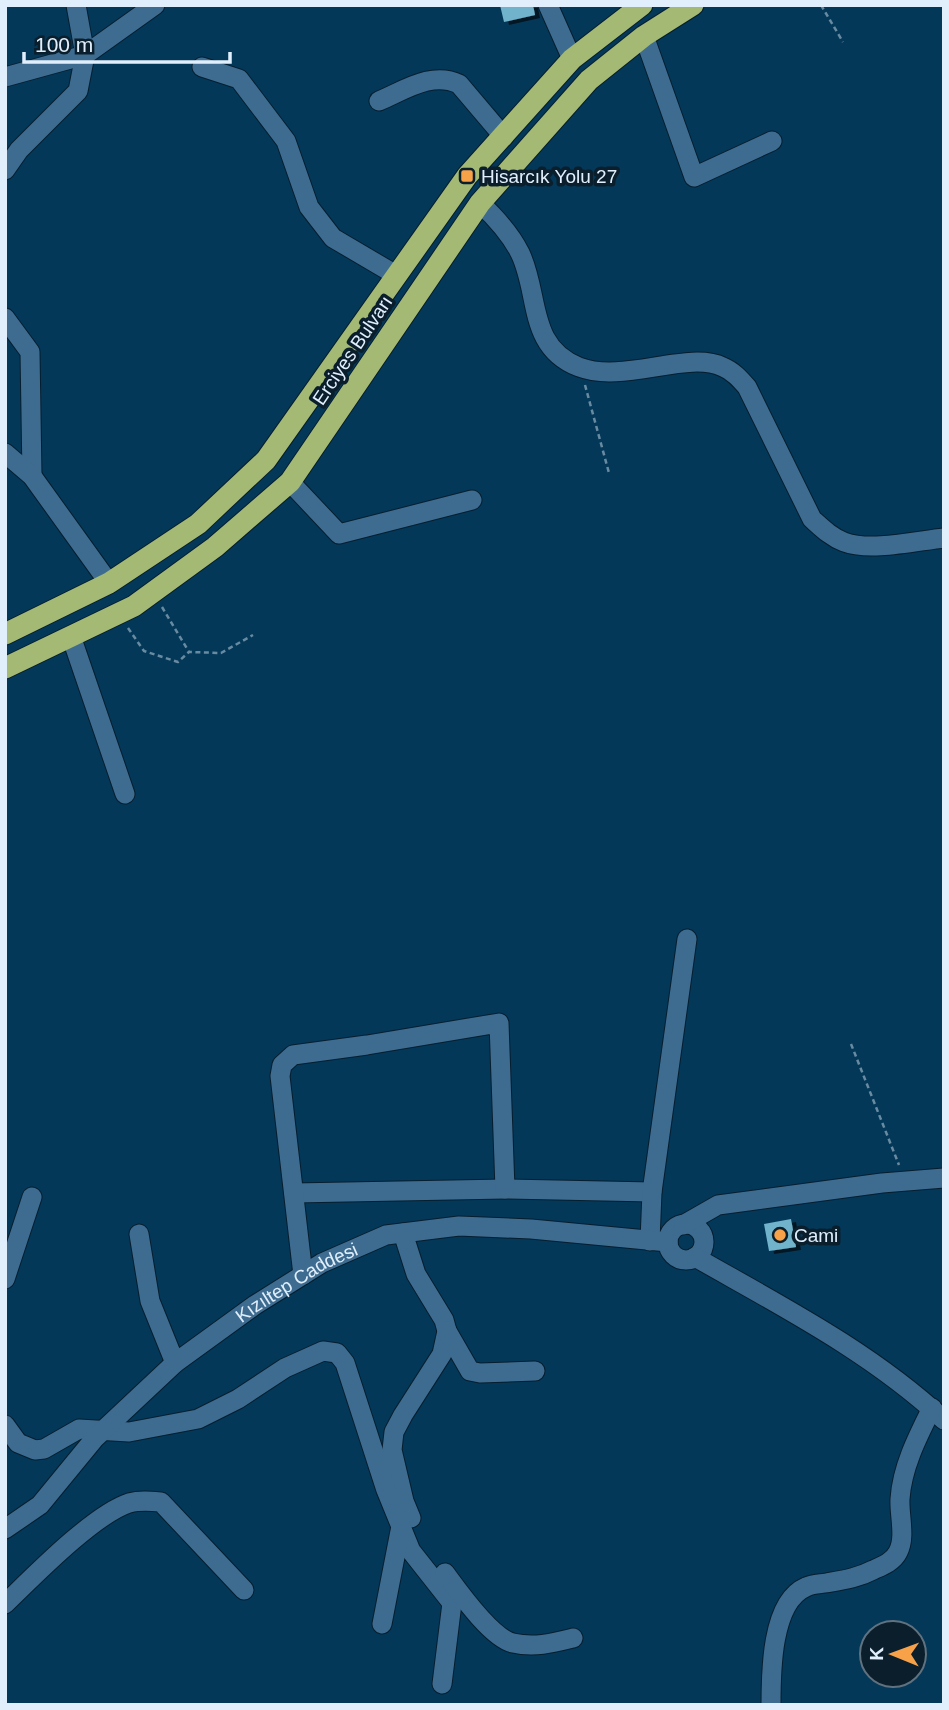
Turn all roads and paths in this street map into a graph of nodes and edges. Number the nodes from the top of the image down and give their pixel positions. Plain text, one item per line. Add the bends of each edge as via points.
1 (76, 5) edge
2 (155, 5) edge
3 (548, 5) edge
4 (642, 5) edge
5 (693, 5) edge
6 (821, 5) edge
7 (643, 36) junction
8 (843, 42) dead end
9 (85, 55) junction
10 (572, 59) junction
11 (202, 67) dead end
12 (5, 77) edge
13 (379, 101) dead end
14 (504, 137) junction
15 (772, 141) dead end
16 (5, 170) edge
17 (480, 203) junction
18 (396, 275) junction
19 (5, 318) edge
20 (580, 368) junction
21 (5, 453) edge
22 (609, 473) dead end
23 (32, 476) junction
24 (290, 482) junction
25 (472, 500) dead end
26 (944, 538) edge
27 (109, 583) junction
28 (153, 592) junction
29 (119, 614) junction
30 (5, 634) edge
31 (253, 635) dead end
32 (71, 636) junction
33 (190, 653) junction
34 (5, 668) edge
35 (125, 794) dead end
36 (687, 939) dead end
37 (851, 1044) dead end
38 (944, 1178) edge
39 (905, 1181) junction
40 (505, 1189) junction
41 (652, 1192) junction
42 (294, 1193) junction
43 (32, 1197) dead end
44 (683, 1224) junction
45 (403, 1233) junction
46 (139, 1234) dead end
47 (659, 1242) junction
48 (695, 1257) junction
49 (303, 1275) junction
50 (5, 1279) edge
51 (447, 1331) junction
52 (174, 1363) junction
53 (535, 1371) dead end
54 (938, 1414) edge
55 (5, 1425) edge
56 (104, 1430) junction
57 (401, 1526) junction
58 (5, 1529) edge
59 (244, 1590) dead end
60 (5, 1604) edge
61 (382, 1624) dead end
62 (573, 1638) dead end
63 (442, 1684) dead end
64 (771, 1705) edge

1 - 9 street
2 - 9 street
3 - 10 street
4 - 10 highway, Erciyes Bulvarı
5 - 7 highway, Erciyes Bulvarı
6 - 8 path
7 - 15 street via 694,177
7 - 17 highway, Erciyes Bulvarı via 589,80
9 - 12 street
9 - 16 street via 78,92
10 - 14 highway, Erciyes Bulvarı
11 - 18 street via 239,79 286,141 309,206 333,238
13 - 14 street via 430,79 450,79 459,83
14 - 18 highway, Erciyes Bulvarı via 467,176
17 - 20 street via 504,226 521,255 542,336 558,355
17 - 24 highway, Erciyes Bulvarı
18 - 27 highway, Erciyes Bulvarı via 265,460 198,524
19 - 23 street via 30,352
20 - 22 path
20 - 26 street via 616,373 703,362 720,365 747,387 812,519 827,533 864,547
21 - 23 street
23 - 27 street
24 - 25 street via 339,534
24 - 28 highway, Erciyes Bulvarı via 215,547
27 - 30 highway, Erciyes Bulvarı
28 - 29 highway, Erciyes Bulvarı
28 - 33 path
29 - 32 highway, Erciyes Bulvarı
29 - 33 path via 144,651 178,662
31 - 33 path via 221,653
32 - 34 highway, Erciyes Bulvarı
32 - 35 street
36 - 41 street
37 - 39 path
38 - 39 street
39 - 44 street via 718,1205
40 - 41 street
40 - 42 street
40 - 42 street via 499,1023 288,1058 281,1076
41 - 47 street
42 - 49 street
43 - 50 street
44 - 47 street
44 - 48 street via 695,1227 702,1236 702,1248
45 - 47 street, Kızıltep Caddesi via 458,1226
45 - 49 street, Kızıltep Caddesi via 386,1235
45 - 51 street via 416,1274
46 - 52 street via 150,1301
47 - 48 street via 677,1257
48 - 54 street via 822,1329
49 - 52 street, Kızıltep Caddesi
51 - 53 street via 470,1371
51 - 62 street via 442,1354 394,1432 392,1451 404,1501 423,1546 492,1630 511,1643 542,1646
52 - 56 street, Kızıltep Caddesi
54 - 64 street via 916,1439 906,1468 897,1555 860,1577 807,1586 790,1600 771,1658
55 - 56 street via 18,1443 35,1450 79,1429
56 - 57 street via 129,1432 198,1419 285,1368 323,1351 337,1353 345,1363
56 - 58 street, Kızıltep Caddesi via 40,1505
57 - 61 street
57 - 63 street via 411,1551 452,1603
59 - 60 street via 161,1502 145,1500 127,1504 100,1520

